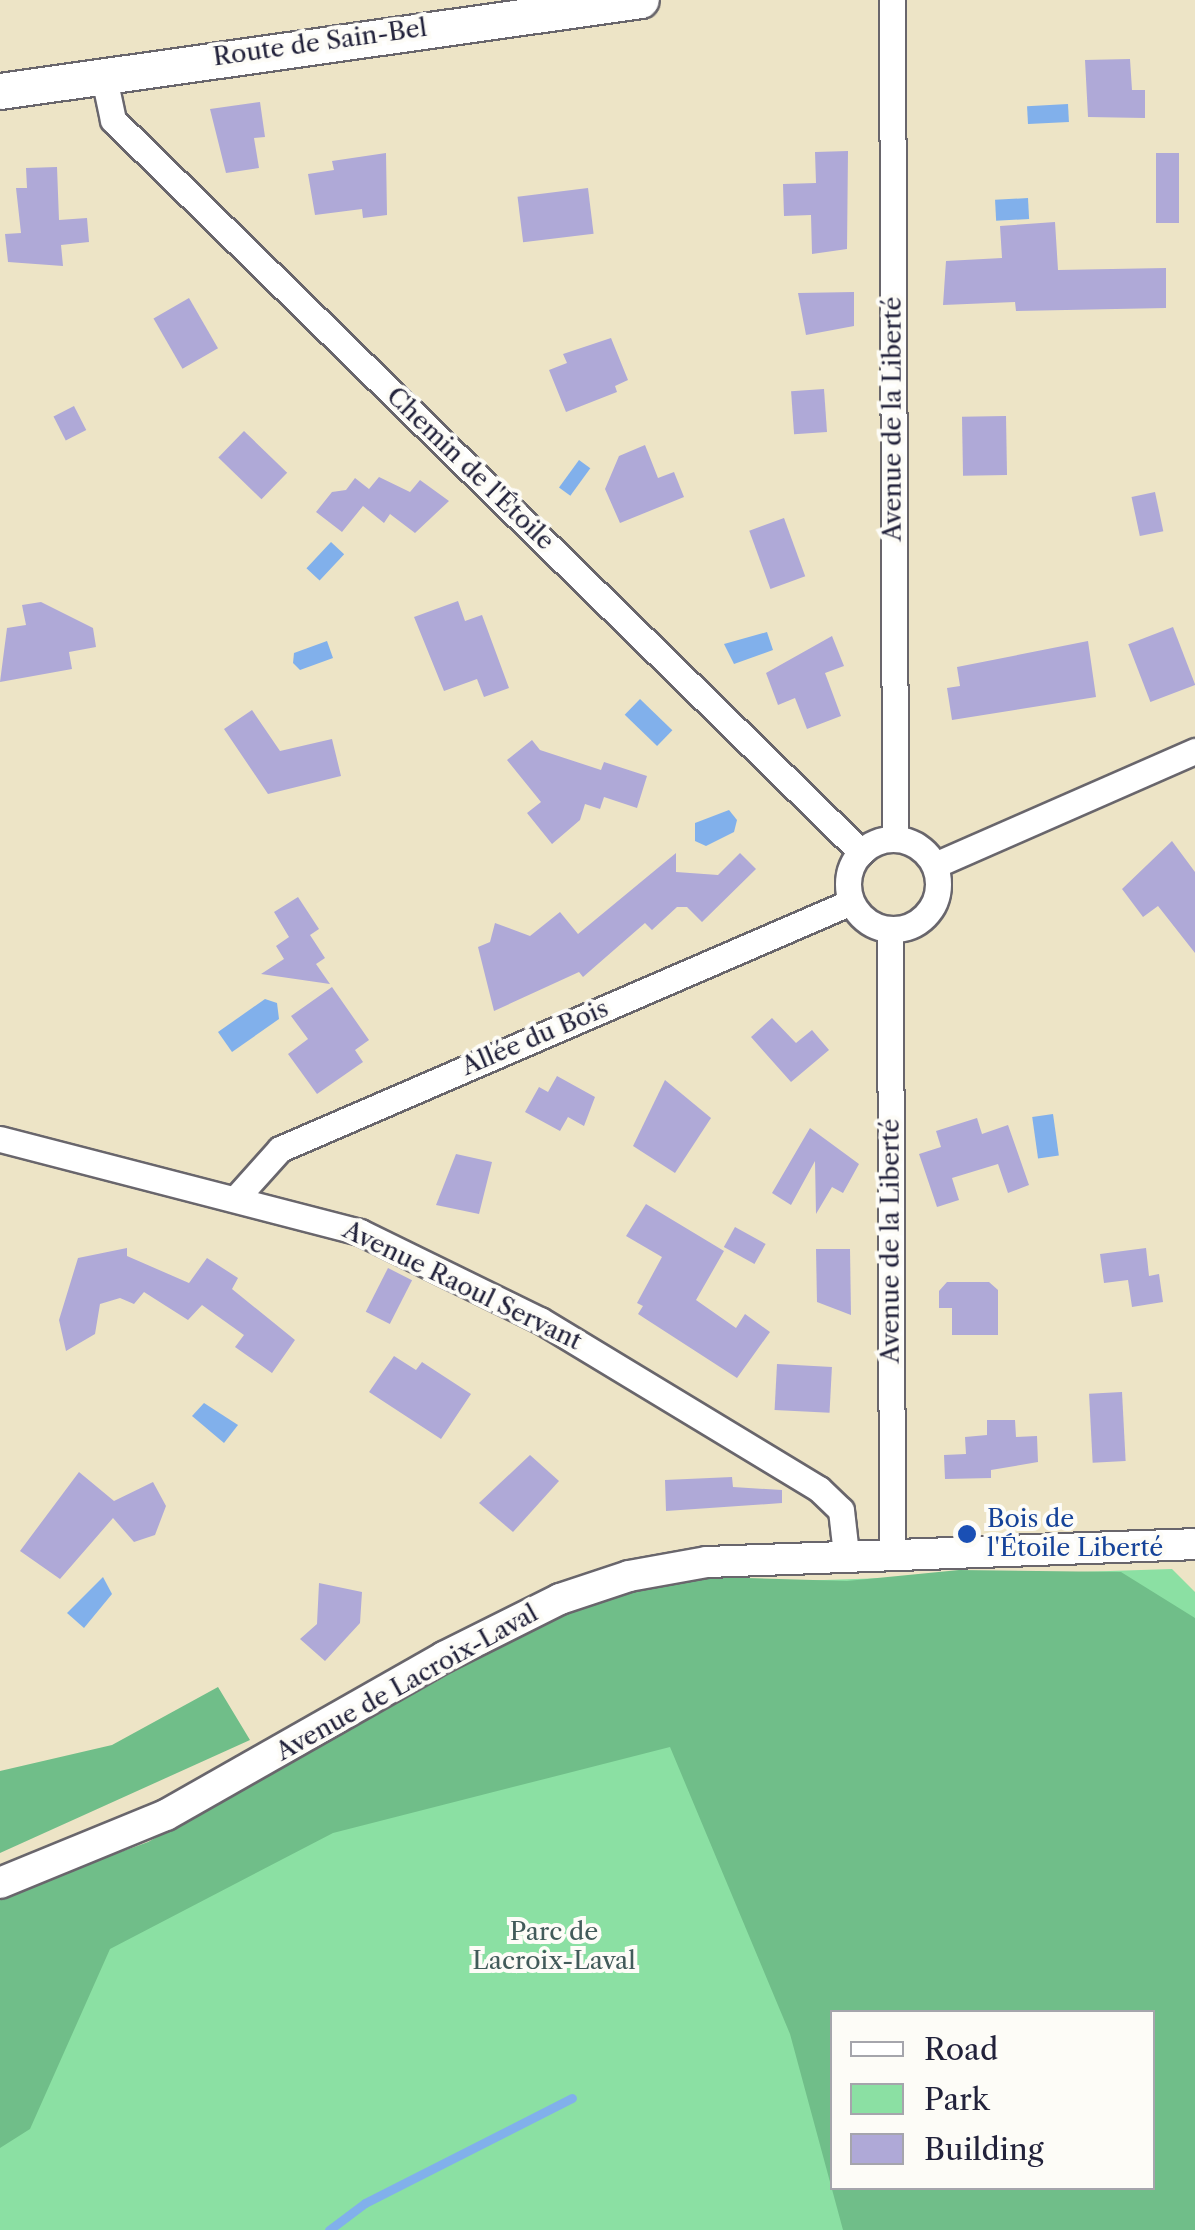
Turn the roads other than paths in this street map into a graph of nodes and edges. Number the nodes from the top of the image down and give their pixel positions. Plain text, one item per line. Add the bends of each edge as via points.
1 (641, 0) edge
2 (892, 0) edge
3 (103, 73) junction
4 (0, 91) edge
5 (1195, 752) edge
6 (895, 838) junction
7 (861, 852) junction
8 (935, 865) junction
9 (851, 902) junction
10 (890, 929) junction
11 (0, 1139) edge
12 (236, 1198) junction
13 (1195, 1544) edge
14 (846, 1554) junction
15 (892, 1554) junction
16 (0, 1883) edge

1 - 3 main road, Route de Sain-Bel
2 - 6 street, Avenue de la Liberté
3 - 4 main road, Route de Sain-Bel
3 - 7 street, Chemin de l'Étoile via 113,120
5 - 8 street
6 - 7 street
6 - 8 street via 919,846
7 - 9 street via 848,876
8 - 10 street via 939,880 930,910 906,928
9 - 10 street via 867,921
9 - 12 street, Allée du Bois via 280,1149
10 - 15 street, Avenue de la Liberté
11 - 12 street, Avenue Raoul Servant
12 - 14 street, Avenue Raoul Servant via 360,1232 620,1364 819,1489 841,1510
13 - 15 street, Avenue de Lacroix-Laval
14 - 15 street, Avenue de Lacroix-Laval
14 - 16 street, Avenue de Lacroix-Laval via 707,1562 560,1599 166,1815

